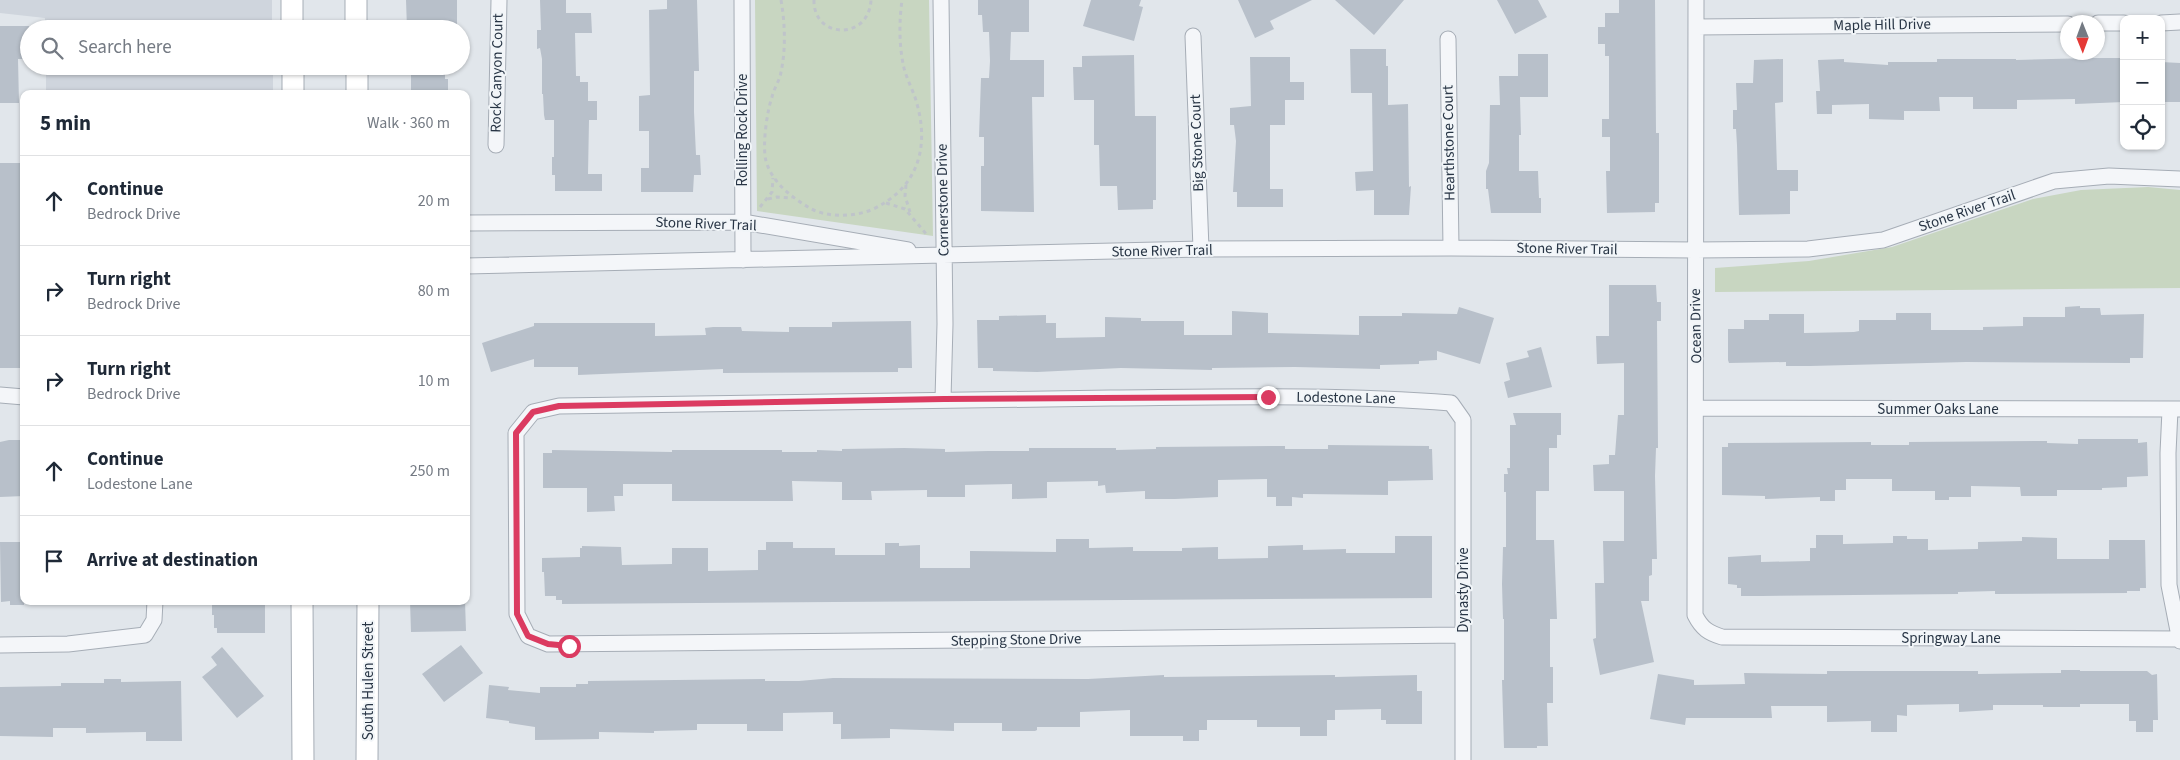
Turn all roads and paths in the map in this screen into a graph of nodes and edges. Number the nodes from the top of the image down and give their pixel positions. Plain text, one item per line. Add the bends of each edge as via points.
1 (292, 0) edge
2 (356, 0) edge
3 (499, 0) edge
4 (742, 0) edge
5 (781, 0) edge
6 (814, 0) edge
7 (870, 0) edge
8 (902, 0) edge
9 (941, 0) edge
10 (1696, 0) edge
11 (292, 20) edge
12 (356, 20) edge
13 (2180, 22) edge
14 (2105, 23) edge
15 (2120, 23) edge
16 (2165, 23) edge
17 (2060, 24) edge
18 (1696, 27) junction
19 (1193, 36) dead end
20 (1448, 39) dead end
21 (293, 75) edge
22 (357, 75) edge
23 (293, 90) edge
24 (358, 90) edge
25 (496, 145) dead end
26 (773, 177) junction
27 (2180, 179) edge
28 (906, 185) junction
29 (796, 198) junction
30 (886, 203) junction
31 (742, 222) junction
32 (470, 223) edge
33 (1451, 248) junction
34 (1201, 250) junction
35 (1695, 250) junction
36 (944, 256) junction
37 (743, 260) junction
38 (470, 266) edge
39 (0, 395) edge
40 (20, 397) edge
41 (944, 399) junction
42 (559, 406) joint
43 (1697, 408) junction
44 (2175, 409) edge
45 (1463, 420) joint
46 (155, 605) edge
47 (302, 605) edge
48 (368, 605) edge
49 (1463, 635) junction
50 (1722, 637) joint
51 (2180, 640) edge
52 (0, 645) edge
53 (303, 760) edge
54 (367, 760) edge
55 (1463, 760) edge

1 - 11 main road
2 - 12 main road
3 - 25 street, Rock Canyon Court
4 - 31 street, Rolling Rock Drive
5 - 26 path via 785,24 781,72 771,98 764,148
6 - 7 path via 820,19 826,25 843,30 852,29 866,18
8 - 28 path via 904,66 917,103 923,136 919,162
9 - 36 street, Cornerstone Drive
10 - 18 street, Ocean Drive
13 - 16 street
14 - 15 street
17 - 18 street, Maple Hill Drive
18 - 35 street, Ocean Drive
19 - 34 street, Big Stone Court
20 - 33 street, Hearthstone Court
21 - 23 main road
22 - 24 main road
26 - 29 path
26 - 29 path via 774,185 768,199
27 - 35 street, Stone River Trail via 2109,176 2054,181 1883,240 1808,249
28 - 30 path
28 - 30 path via 911,215 896,204
29 - 30 path via 810,209 836,215 862,213
31 - 32 street, Stone River Trail
31 - 36 street, Stone River Trail
31 - 37 street, Rolling Rock Drive
33 - 34 street, Stone River Trail
33 - 35 street, Stone River Trail
34 - 36 street, Stone River Trail
35 - 43 street, Ocean Drive
36 - 37 street, Stone River Trail
36 - 41 street, Cornerstone Drive
37 - 38 street, Stone River Trail
39 - 40 street
41 - 42 street, Lodestone Lane
41 - 45 street, Lodestone Lane via 1395,398 1451,403
42 - 49 street, Stepping Stone Drive via 533,412 516,433 517,614 528,636 548,644
43 - 44 street, Summer Oaks Lane
43 - 50 street, Ocean Drive via 1695,616 1708,632
44 - 51 street via 2168,453 2169,585
45 - 49 street, Dynasty Drive
46 - 52 street via 154,620 145,635 68,644
47 - 53 main road
48 - 54 main road, South Hulen Street
49 - 55 street, Dynasty Drive
50 - 51 street, Springway Lane

